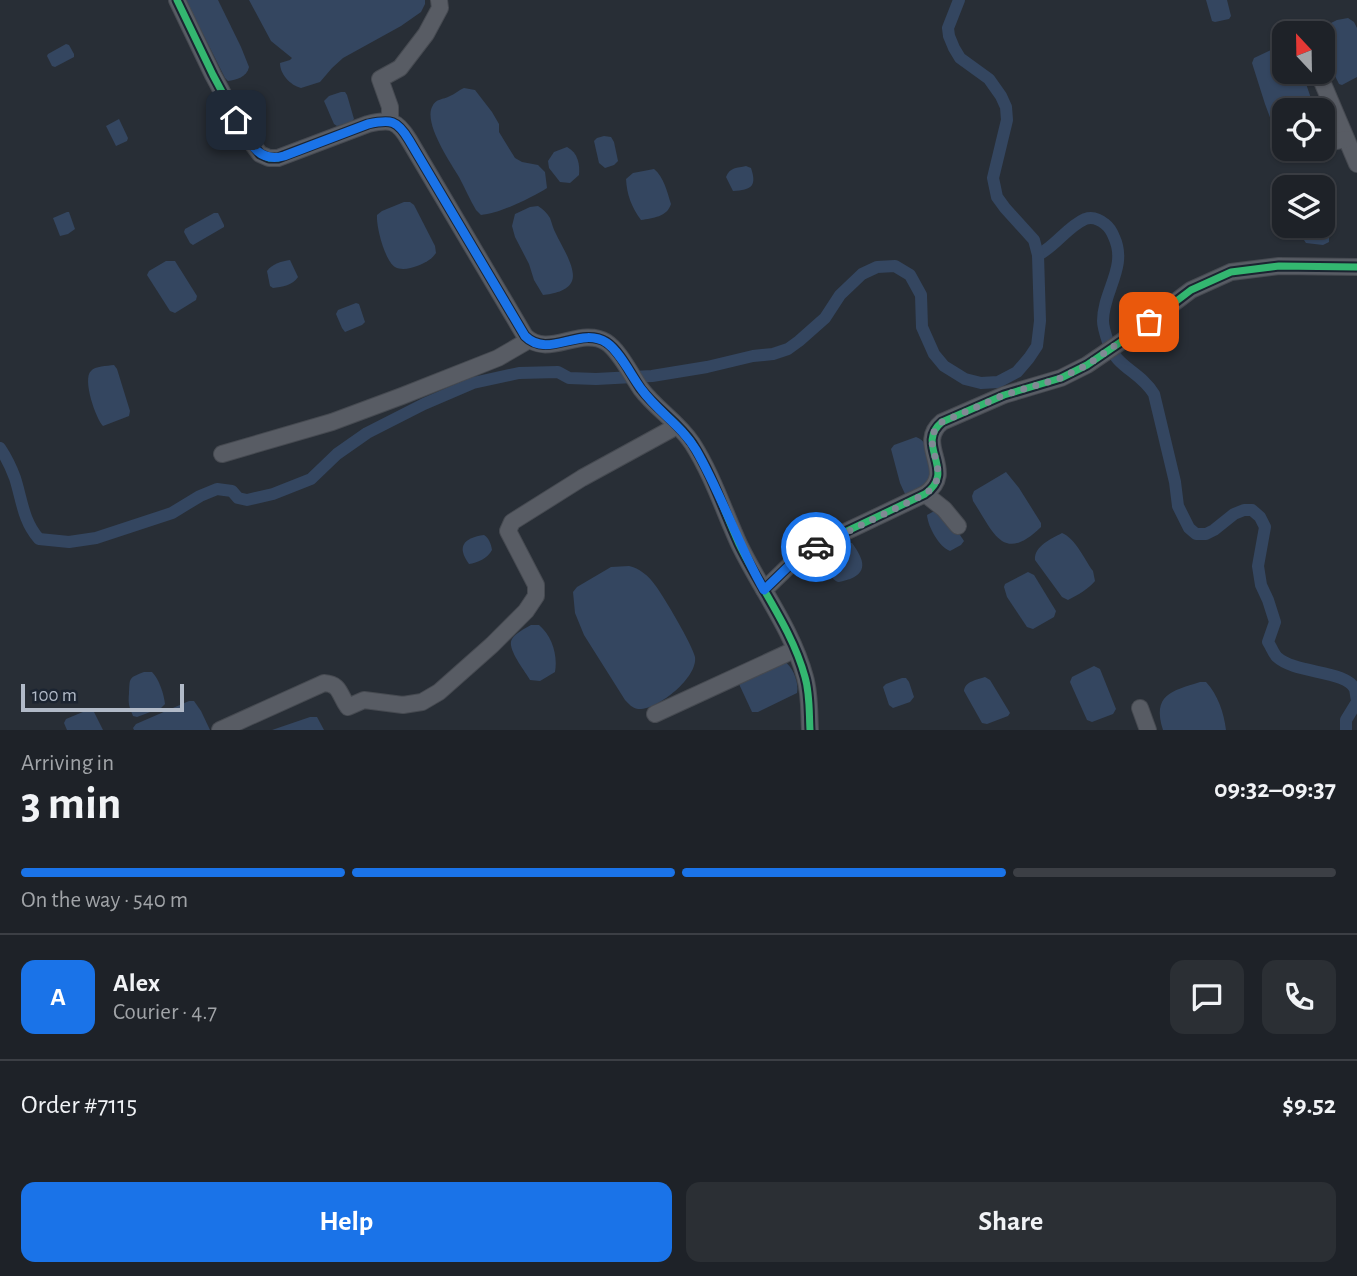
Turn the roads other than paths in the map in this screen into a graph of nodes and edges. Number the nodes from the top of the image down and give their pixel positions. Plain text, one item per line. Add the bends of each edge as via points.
1 (177, 0) edge
2 (439, 0) edge
3 (1323, 84) edge
4 (390, 121) junction
5 (1346, 139) junction
6 (1335, 141) edge
7 (1357, 164) edge
8 (1357, 267) edge
9 (529, 340) junction
10 (677, 426) junction
11 (222, 454) dead end
12 (925, 494) junction
13 (958, 526) dead end
14 (764, 590) junction
15 (794, 650) junction
16 (1140, 708) dead end
17 (655, 714) dead end
18 (220, 730) edge
19 (810, 730) edge
20 (1148, 730) edge

1 - 4 street via 240,127 265,156 275,159 368,124
2 - 4 street via 440,8 426,34 400,68 380,79
3 - 5 street
4 - 9 street via 404,132
5 - 6 street
5 - 7 street
8 - 12 street via 1279,266 1231,272 1191,290 1087,365 942,422 932,435 938,480
9 - 10 street via 539,345 592,338 607,343 641,389
9 - 11 street via 498,358 390,401
10 - 14 street via 697,451
10 - 18 street via 512,522 508,531 536,585 537,596 439,692 413,704 364,700 348,707 338,688 324,683
12 - 13 street
12 - 14 street via 824,542 795,560
14 - 15 street
15 - 17 street
15 - 19 street via 807,687
16 - 20 street

